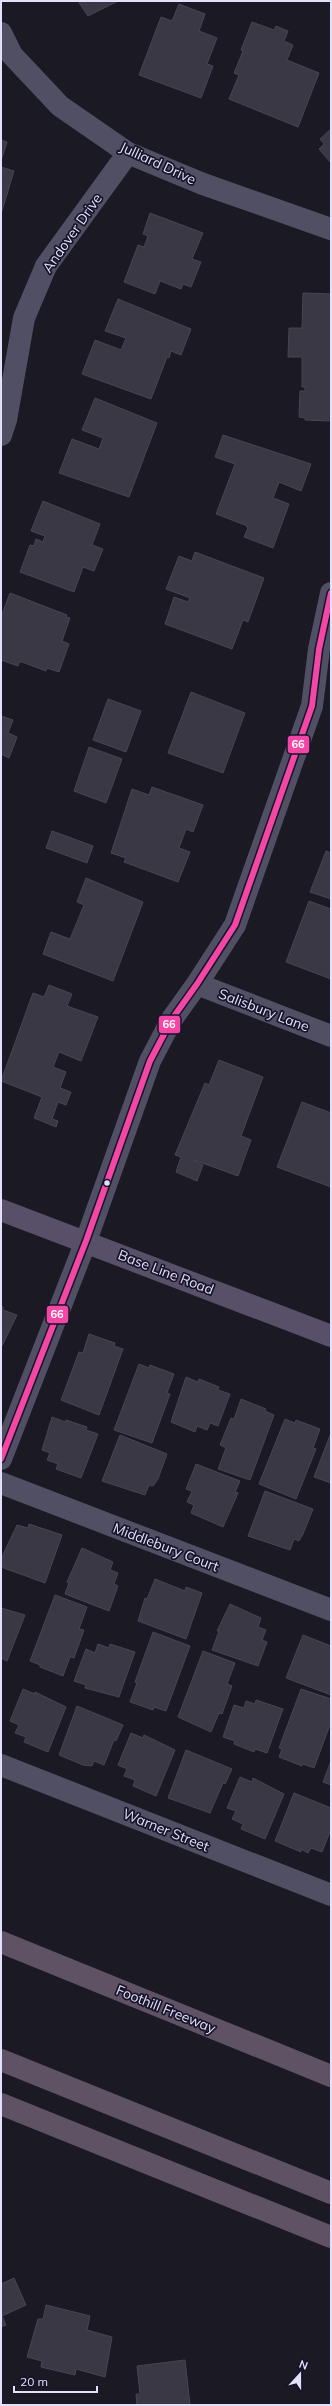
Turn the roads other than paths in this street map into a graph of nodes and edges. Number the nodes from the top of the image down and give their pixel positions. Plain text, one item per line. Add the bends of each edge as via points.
1 (1, 33) edge
2 (128, 152) junction
3 (331, 229) edge
4 (1, 435) edge
5 (331, 593) edge
6 (325, 651) edge
7 (197, 984) junction
8 (331, 1036) edge
9 (1, 1210) edge
10 (86, 1242) junction
11 (331, 1336) edge
12 (1, 1459) edge
13 (1, 1483) edge
14 (331, 1610) edge
15 (1, 1765) edge
16 (331, 1895) edge
17 (1, 1942) edge
18 (1, 2060) edge
19 (331, 2076) edge
20 (1, 2104) edge
21 (331, 2192) edge
22 (331, 2237) edge

1 - 2 street, Julliard Drive via 12,55 60,106
2 - 3 street, Julliard Drive via 203,184
2 - 4 street, Andover Drive via 46,266 24,318 6,420
5 - 6 street
6 - 7 street via 312,706 235,925
7 - 8 street, Salisbury Lane
7 - 10 street via 172,1019 150,1061
9 - 10 main road, Base Line Road
10 - 11 main road, Base Line Road
10 - 12 street
13 - 14 street, Middlebury Court
15 - 16 street, Warner Street
17 - 19 highway, Foothill Freeway
18 - 21 highway
20 - 22 highway

